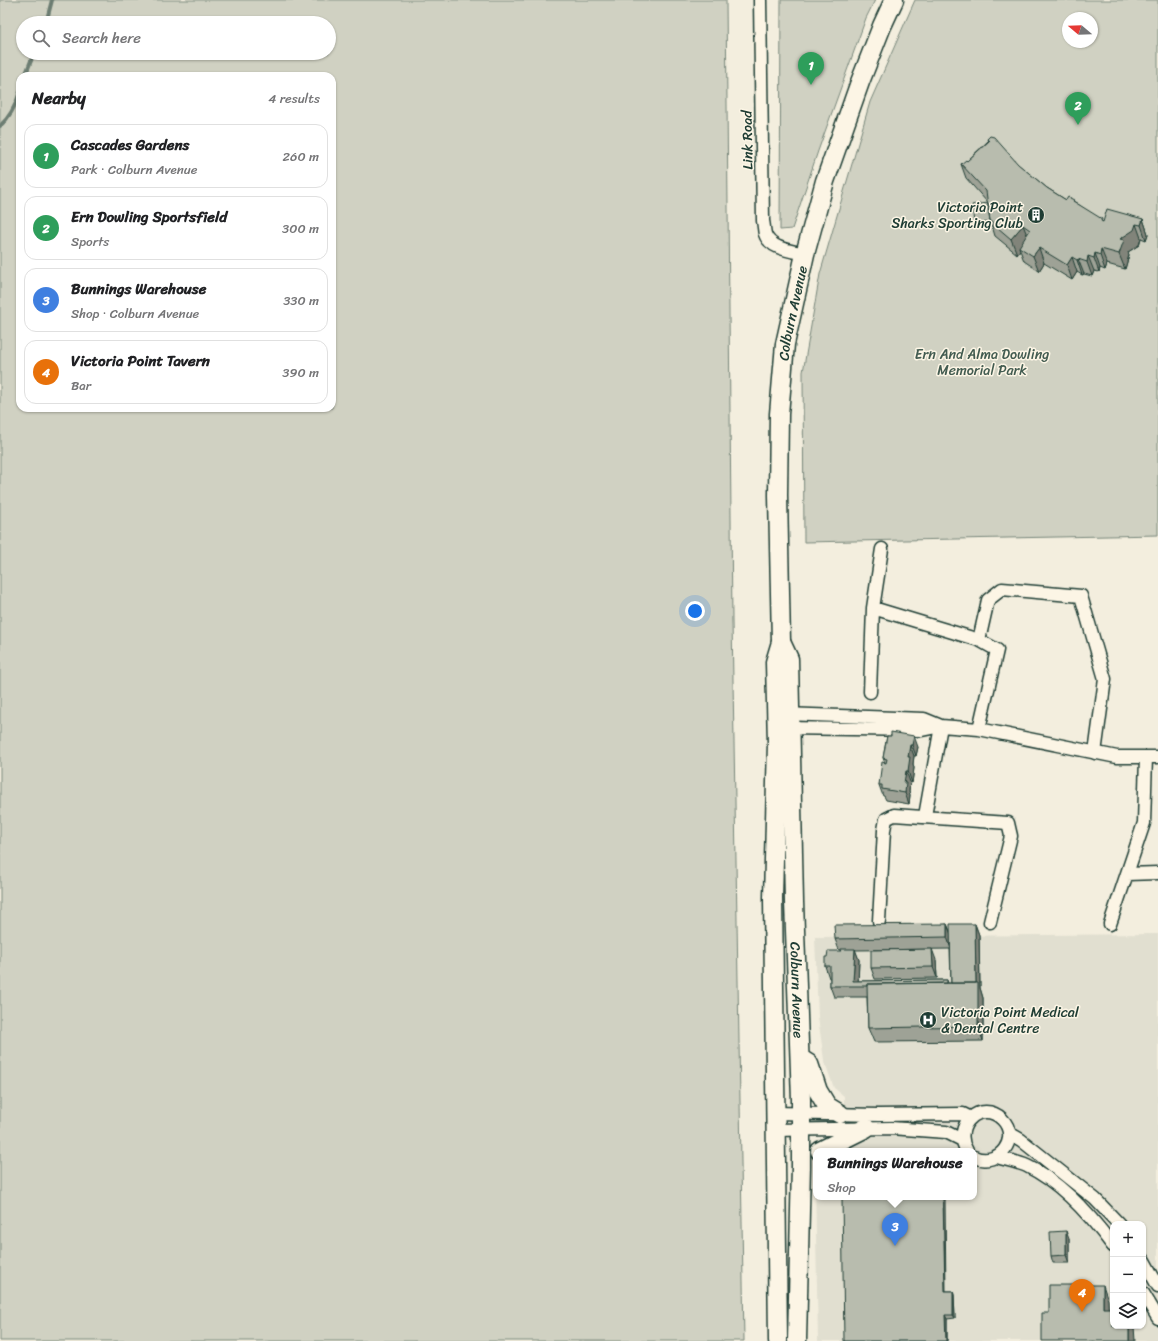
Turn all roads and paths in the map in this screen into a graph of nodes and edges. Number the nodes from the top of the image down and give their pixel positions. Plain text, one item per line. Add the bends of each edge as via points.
1 (760, 0) edge
2 (894, 0) edge
3 (805, 254) junction
4 (882, 549) dead end
5 (873, 608) junction
6 (979, 640) junction
7 (870, 692) dead end
8 (869, 717) junction
9 (906, 718) junction
10 (783, 721) junction
11 (941, 726) junction
12 (979, 729) junction
13 (869, 730) junction
14 (906, 730) junction
15 (1095, 753) junction
16 (1152, 757) edge
17 (925, 816) junction
18 (1158, 873) edge
19 (1127, 874) junction
20 (879, 921) dead end
21 (990, 922) dead end
22 (1110, 924) dead end
23 (801, 1059) junction
24 (840, 1114) junction
25 (971, 1118) junction
26 (775, 1121) junction
27 (802, 1121) junction
28 (866, 1128) junction
29 (1009, 1133) junction
30 (965, 1146) edge
31 (826, 1148) edge
32 (813, 1157) edge
33 (997, 1157) junction
34 (977, 1158) edge
35 (802, 1166) junction
36 (1116, 1221) edge
37 (1110, 1242) edge
38 (1146, 1264) edge
39 (1158, 1286) edge
40 (1146, 1298) edge
41 (1158, 1318) edge
42 (778, 1341) edge
43 (797, 1341) edge

1 - 3 street, Link Road via 763,221 766,236 774,245
2 - 3 main road, Colburn Avenue via 860,82 825,181
3 - 10 main road, Colburn Avenue via 785,344 779,414 781,642 775,662
4 - 5 street
5 - 6 street
5 - 7 street
6 - 12 street via 997,650
6 - 15 street via 988,600 1002,589 1081,596 1105,679
8 - 9 street
8 - 10 street
8 - 13 street
9 - 11 street via 924,719
9 - 14 street
10 - 13 street
10 - 23 main road, Colburn Avenue
10 - 26 main road, Colburn Avenue via 773,898
11 - 12 street
11 - 14 street via 925,730
11 - 17 street
12 - 15 street
13 - 14 street
15 - 16 street via 1117,757
16 - 19 street via 1144,823
17 - 20 street via 894,815 886,819
17 - 21 street via 1008,823 1012,836
18 - 19 street
19 - 22 street
23 - 24 main road via 809,1064 818,1091 827,1106
23 - 27 main road, Colburn Avenue
24 - 25 street via 963,1114
24 - 27 street
25 - 29 street via 983,1113 997,1115 1007,1126
25 - 30 street via 962,1134
26 - 27 street
26 - 27 street
26 - 42 main road, Colburn Avenue
27 - 28 street
27 - 35 main road, Colburn Avenue
28 - 30 street via 946,1132
28 - 31 main road
29 - 33 street via 1007,1146
29 - 36 street via 1095,1199
32 - 35 main road
33 - 34 street via 985,1160
33 - 37 street via 1027,1167 1058,1187 1081,1207
35 - 43 main road, Colburn Avenue
38 - 39 street
40 - 41 street

